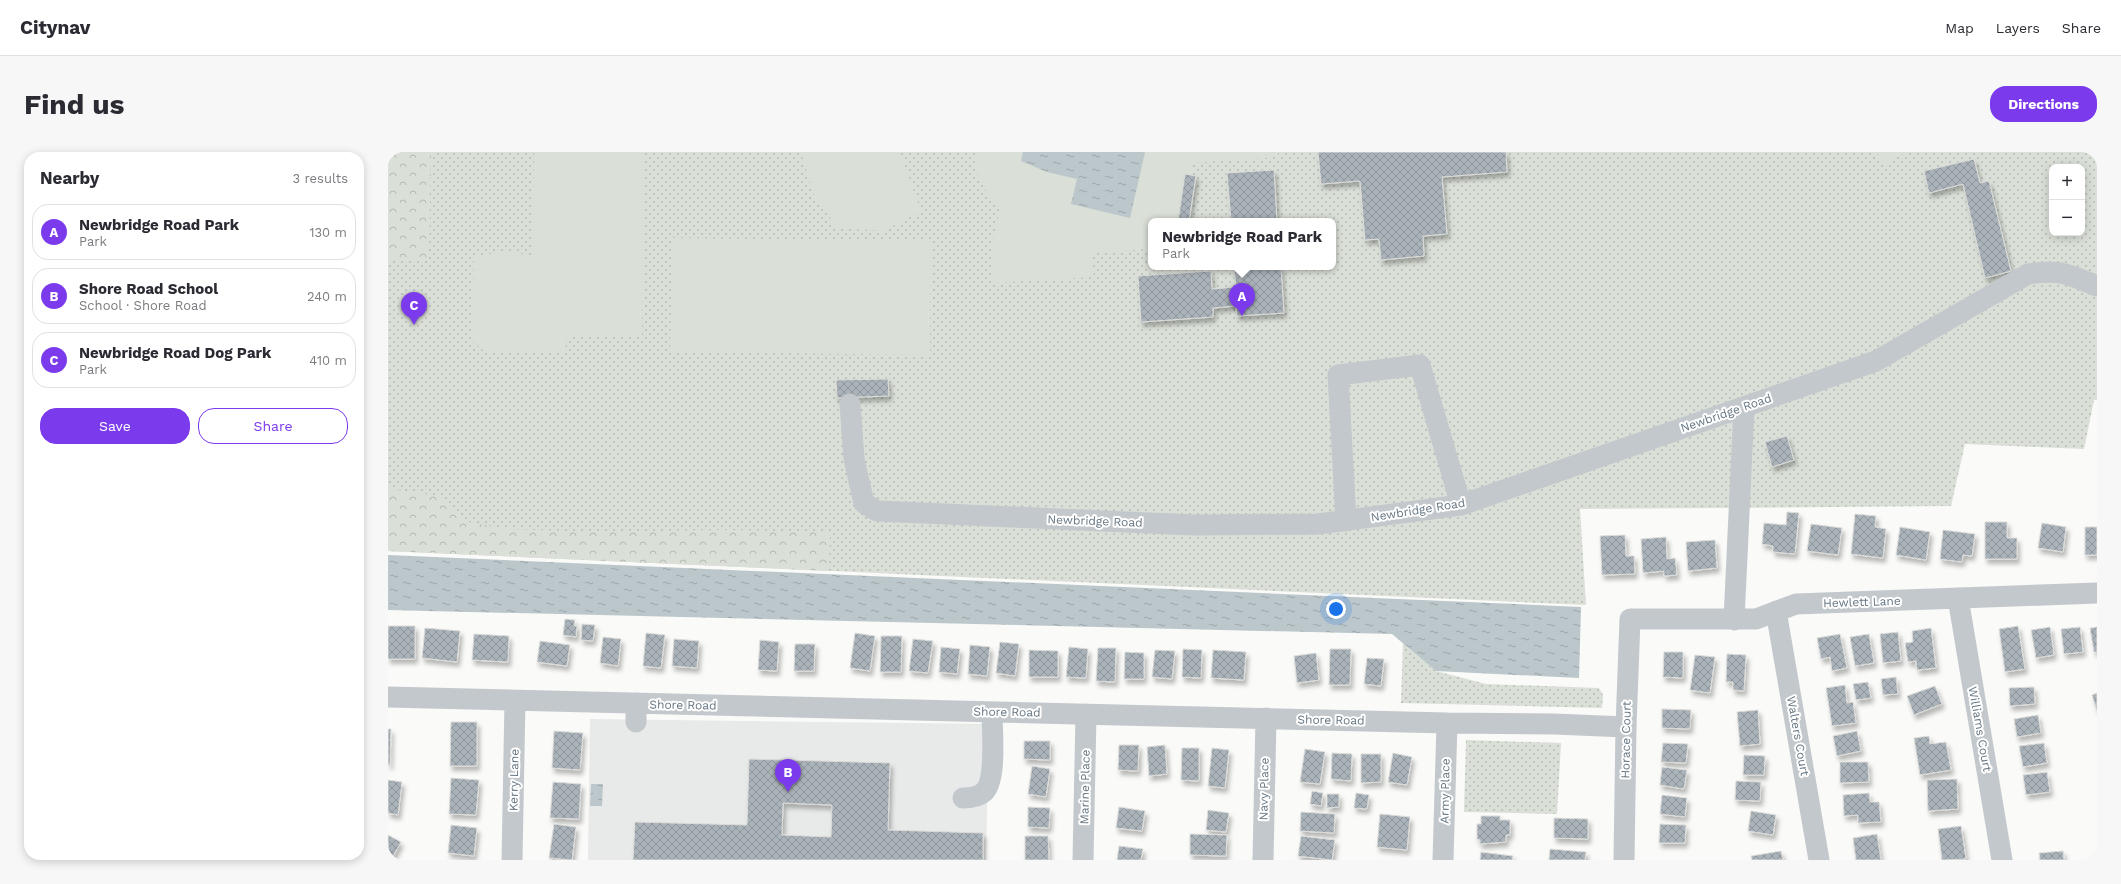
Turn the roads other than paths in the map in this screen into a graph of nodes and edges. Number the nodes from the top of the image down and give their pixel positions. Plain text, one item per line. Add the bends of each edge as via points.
1 (2097, 286) edge
2 (850, 404) dead end
3 (1744, 407) junction
4 (1461, 505) junction
5 (1346, 521) junction
6 (2097, 593) edge
7 (1958, 598) junction
8 (1776, 611) junction
9 (1630, 619) joint
10 (1734, 620) junction
11 (388, 697) edge
12 (515, 701) junction
13 (992, 712) junction
14 (1086, 714) junction
15 (1266, 718) junction
16 (1446, 723) junction
17 (1626, 727) junction
18 (963, 798) dead end
19 (512, 860) edge
20 (1083, 860) edge
21 (1263, 860) edge
22 (1443, 860) edge
23 (1624, 860) edge
24 (1819, 860) edge
25 (2002, 860) edge

1 - 3 street, Newbridge Road via 2060,272 2028,274 1876,361
2 - 5 street, Newbridge Road via 854,460 864,503 877,511 1196,525 1318,524
3 - 4 street, Newbridge Road
3 - 10 street
4 - 5 street, Newbridge Road
4 - 5 street via 1420,365 1338,375
6 - 7 street, Hewlett Lane
7 - 8 street, Hewlett Lane via 1796,604
7 - 25 street, Williams Court
8 - 10 street, Hewlett Lane via 1756,620
8 - 24 street, Walters Court
9 - 10 street, Hewlett Lane
9 - 17 street, Horace Court
11 - 12 street, Shore Road
12 - 13 street, Shore Road via 636,713
12 - 19 street, Kerry Lane
13 - 14 street, Shore Road
13 - 18 street via 990,782 983,793 973,798
14 - 15 street, Shore Road
14 - 20 street, Marine Place
15 - 16 street, Shore Road
15 - 21 street, Navy Place
16 - 17 street, Shore Road
16 - 22 street, Army Place
17 - 23 street, Horace Court

